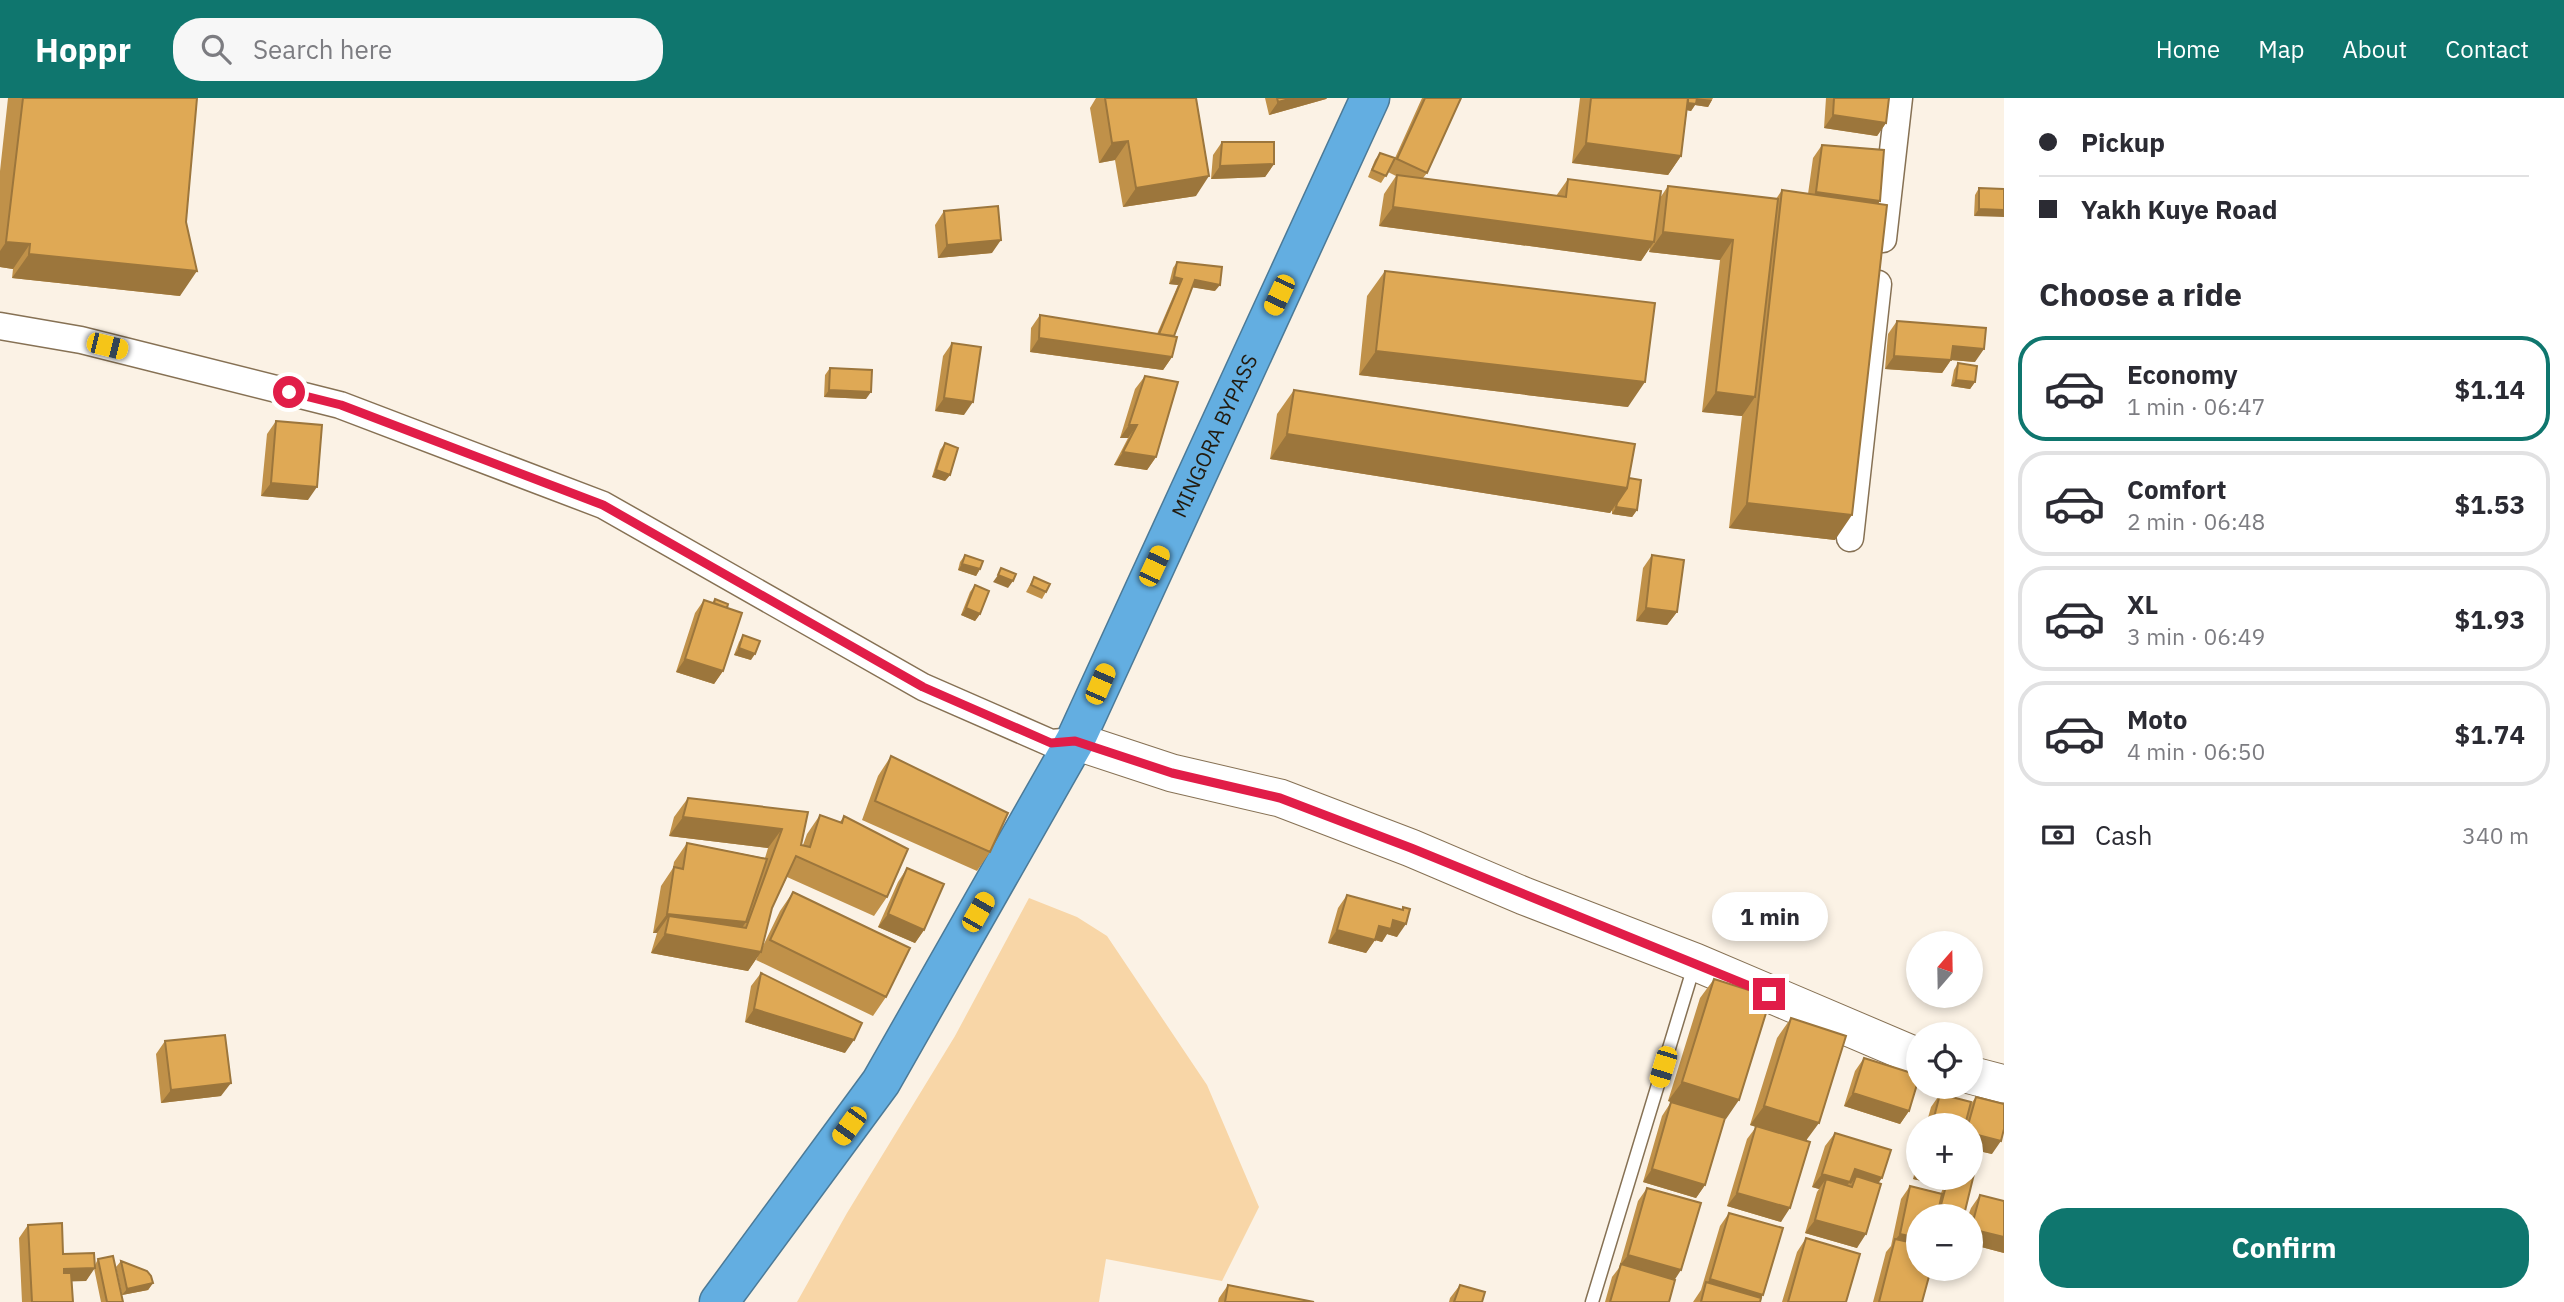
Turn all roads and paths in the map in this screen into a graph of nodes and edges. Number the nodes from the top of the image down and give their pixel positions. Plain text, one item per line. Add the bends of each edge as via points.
1 (1370, 98) edge
2 (1899, 98) edge
3 (0, 326) edge
4 (1850, 538) edge
5 (1075, 741) junction
6 (1695, 962) junction
7 (1906, 1053) edge
8 (1983, 1078) edge
9 (2004, 1084) edge
10 (719, 1302) edge
11 (1592, 1302) edge

1 - 5 highway, MINGORA BYPASS
2 - 4 street
3 - 5 street via 81,340 341,405 603,505 923,687 1051,743
5 - 6 main road via 1172,773 1280,798
5 - 10 highway, MINGORA BYPASS via 881,1082
6 - 7 main road
6 - 11 lane
8 - 9 main road

